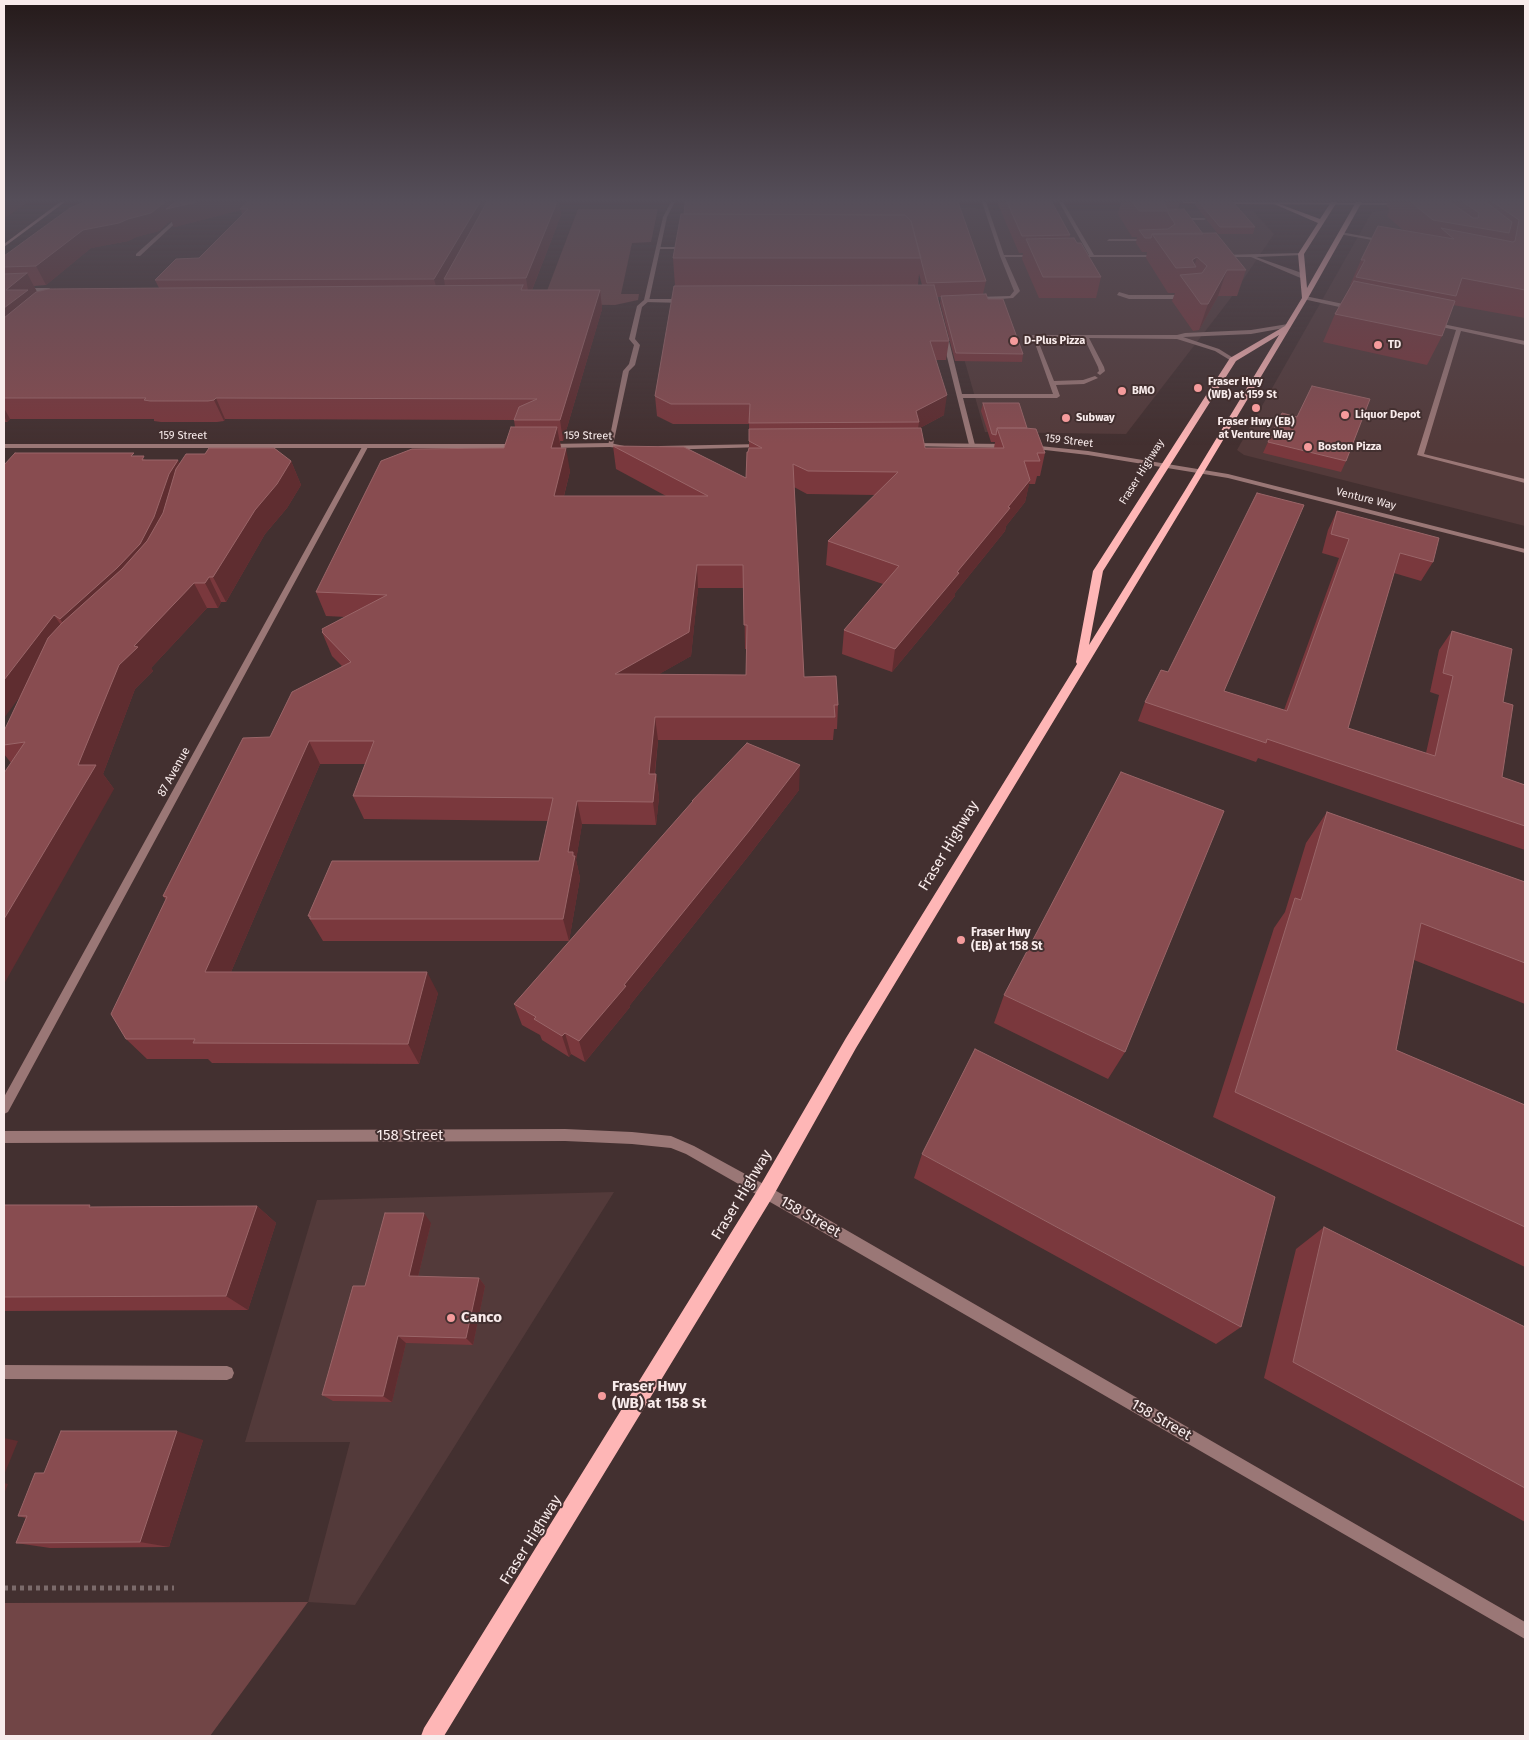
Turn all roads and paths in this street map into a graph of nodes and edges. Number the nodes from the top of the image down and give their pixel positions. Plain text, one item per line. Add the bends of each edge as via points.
1 (650, 283) edge
2 (1014, 283) edge
3 (1304, 283) edge
4 (1313, 283) edge
5 (48, 289) edge
6 (4, 290) edge
7 (1119, 294) dead end
8 (1193, 295) edge
9 (1305, 298) junction
10 (972, 299) edge
11 (646, 301) junction
12 (690, 301) edge
13 (1363, 310) edge
14 (1430, 323) edge
15 (1288, 326) junction
16 (942, 328) edge
17 (1459, 329) junction
18 (1086, 336) junction
19 (1177, 337) junction
20 (1525, 343) edge
21 (1233, 360) junction
22 (1100, 373) dead end
23 (1095, 378) dead end
24 (1052, 383) junction
25 (960, 396) junction
26 (610, 445) junction
27 (972, 445) junction
28 (4, 446) edge
29 (531, 446) edge
30 (541, 446) edge
31 (773, 446) edge
32 (903, 446) edge
33 (1012, 446) edge
34 (1020, 446) edge
35 (365, 447) junction
36 (632, 448) edge
37 (649, 448) edge
38 (1166, 465) junction
39 (1200, 471) junction
40 (1525, 481) edge
41 (1525, 550) edge
42 (1079, 669) junction
43 (4, 1108) edge
44 (4, 1137) edge
45 (766, 1192) junction
46 (4, 1372) edge
47 (227, 1373) dead end
48 (4, 1588) edge
49 (174, 1588) dead end
50 (1525, 1631) edge
51 (432, 1736) edge

1 - 11 street
2 - 10 street via 1015,295
3 - 9 main road
4 - 9 main road, Fraser Highway
5 - 6 street
7 - 8 street via 1129,297
9 - 13 street
9 - 15 main road, Fraser Highway
11 - 12 street
11 - 26 street via 640,306 632,339 637,345 632,365 626,371
14 - 17 street
15 - 19 street
15 - 21 main road, Fraser Highway
15 - 39 main road, Fraser Highway
16 - 25 street
17 - 20 street
17 - 40 street via 1420,455
18 - 19 street
18 - 22 street via 1101,367
18 - 24 street via 1034,336
19 - 21 street via 1217,350
21 - 38 main road, Fraser Highway
23 - 24 street via 1084,382
24 - 25 street via 1057,396
25 - 27 street
26 - 30 street, 159 Street
26 - 36 street, 159 Street
27 - 32 street
27 - 33 street
28 - 35 street, 159 Street via 210,450
29 - 35 street, 159 Street
31 - 37 street
34 - 38 street, 159 Street
35 - 43 street, 87 Avenue
38 - 39 street, 159 Street
38 - 42 main road, Fraser Highway via 1098,571
39 - 41 street, Venture Way
39 - 42 main road, Fraser Highway
42 - 45 main road, Fraser Highway via 852,1043
44 - 45 street, 158 Street via 565,1135 632,1138 671,1142
45 - 50 street, 158 Street
45 - 51 main road, Fraser Highway
46 - 47 street
48 - 49 path

